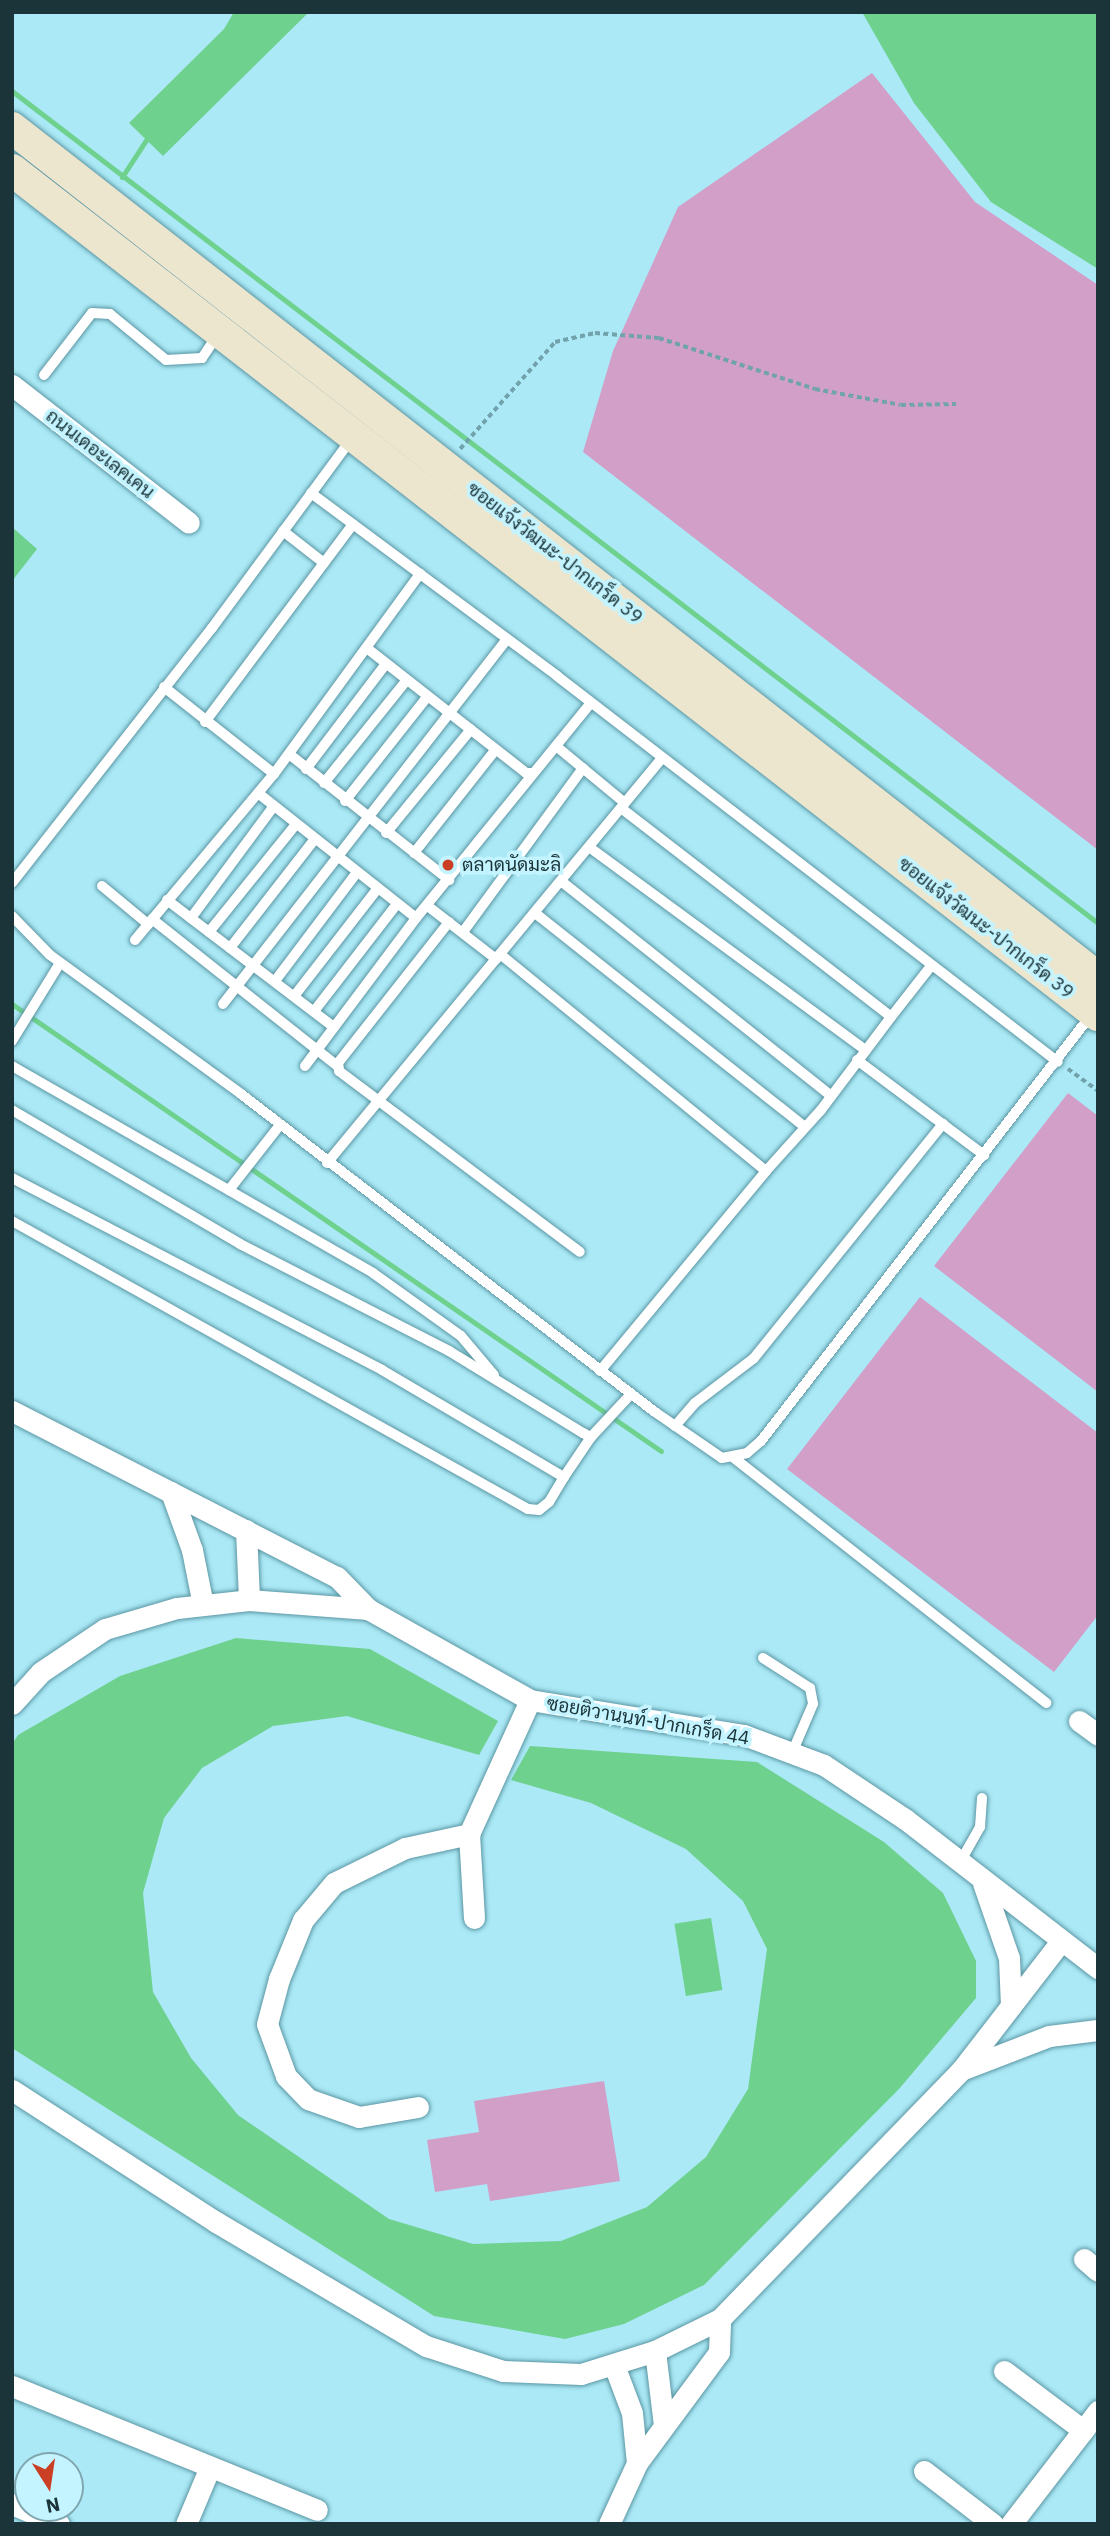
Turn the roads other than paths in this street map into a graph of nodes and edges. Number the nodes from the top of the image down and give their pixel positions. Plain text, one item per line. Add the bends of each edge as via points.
1 (12, 128) edge
2 (12, 170) edge
3 (220, 331) junction
4 (44, 375) dead end
5 (12, 385) edge
6 (363, 423) junction
7 (311, 494) junction
8 (189, 523) dead end
9 (353, 524) junction
10 (283, 531) junction
11 (324, 564) junction
12 (420, 574) junction
13 (507, 639) junction
14 (368, 649) junction
15 (385, 665) junction
16 (407, 681) junction
17 (164, 687) junction
18 (427, 697) junction
19 (591, 703) junction
20 (450, 714) junction
21 (205, 722) junction
22 (471, 730) junction
23 (556, 746) junction
24 (496, 749) junction
25 (289, 754) junction
26 (662, 758) junction
27 (583, 768) junction
28 (306, 769) junction
29 (531, 773) junction
30 (274, 774) junction
31 (324, 783) junction
32 (258, 793) junction
33 (345, 801) junction
34 (274, 806) junction
35 (623, 806) junction
36 (366, 819) junction
37 (296, 824) junction
38 (386, 833) junction
39 (315, 839) junction
40 (589, 846) junction
41 (414, 853) junction
42 (337, 857) junction
43 (357, 872) junction
44 (449, 880) junction
45 (561, 881) junction
46 (12, 883) edge
47 (102, 887) dead end
48 (378, 888) junction
49 (167, 900) junction
50 (397, 904) junction
51 (429, 907) junction
52 (535, 913) junction
53 (12, 916) edge
54 (191, 918) junction
55 (416, 918) junction
56 (150, 922) junction
57 (449, 922) junction
58 (209, 932) junction
59 (463, 932) junction
60 (135, 940) dead end
61 (230, 948) junction
62 (498, 956) junction
63 (60, 963) junction
64 (253, 965) junction
65 (932, 966) junction
66 (1098, 978) edge
67 (275, 981) junction
68 (236, 987) junction
69 (295, 995) junction
70 (223, 1004) dead end
71 (315, 1010) junction
72 (1096, 1014) edge
73 (891, 1017) junction
74 (334, 1027) junction
75 (12, 1041) edge
76 (865, 1050) junction
77 (318, 1051) junction
78 (857, 1060) junction
79 (1058, 1062) junction
80 (12, 1066) edge
81 (305, 1066) dead end
82 (339, 1067) junction
83 (831, 1096) junction
84 (379, 1100) junction
85 (12, 1110) edge
86 (943, 1124) junction
87 (280, 1125) junction
88 (804, 1126) junction
89 (985, 1155) junction
90 (327, 1163) junction
91 (766, 1171) junction
92 (12, 1178) edge
93 (229, 1190) junction
94 (12, 1221) edge
95 (580, 1252) dead end
96 (600, 1371) junction
97 (499, 1381) junction
98 (631, 1394) junction
99 (12, 1411) edge
100 (675, 1426) junction
101 (591, 1437) junction
102 (734, 1458) junction
103 (564, 1477) junction
104 (171, 1492) junction
105 (246, 1530) junction
106 (249, 1600) junction
107 (202, 1605) junction
108 (368, 1609) junction
109 (763, 1658) dead end
110 (15, 1693) edge
111 (530, 1700) junction
112 (1047, 1703) dead end
113 (1079, 1721) dead end
114 (1098, 1735) edge
115 (792, 1753) junction
116 (982, 1798) dead end
117 (469, 1834) junction
118 (959, 1864) junction
119 (983, 1883) junction
120 (474, 1917) dead end
121 (1061, 1941) junction
122 (1098, 1968) edge
123 (1011, 2006) junction
124 (1098, 2030) edge
125 (961, 2070) junction
126 (12, 2090) edge
127 (418, 2107) dead end
128 (720, 2319) junction
129 (656, 2351) junction
130 (614, 2365) junction
131 (1004, 2371) dead end
132 (12, 2386) edge
133 (1098, 2411) edge
134 (664, 2425) junction
135 (1083, 2430) junction
136 (637, 2463) junction
137 (210, 2467) junction
138 (924, 2470) dead end
139 (12, 2504) edge
140 (317, 2510) dead end
141 (59, 2524) edge
142 (186, 2524) edge
143 (609, 2524) edge
144 (993, 2524) edge
145 (1011, 2524) edge

1 - 6 main road, ซอยแจ้งวัฒนะ-ปากเกร็ด 39
2 - 3 main road, ซอยแจ้งวัฒนะ-ปากเกร็ด 39
3 - 4 lane via 202,358 166,360 110,314 92,313
3 - 6 main road, ซอยแจ้งวัฒนะ-ปากเกร็ด 39
5 - 8 street, ถนนเดอะเลคเคน
6 - 7 lane
6 - 66 main road, ซอยแจ้งวัฒนะ-ปากเกร็ด 39 via 446,467
6 - 72 main road, ซอยแจ้งวัฒนะ-ปากเกร็ด 39
7 - 9 lane
7 - 10 lane
9 - 11 lane
9 - 12 lane
10 - 11 lane
10 - 17 lane
11 - 21 lane
12 - 13 lane
12 - 14 lane
13 - 19 lane
13 - 20 lane
14 - 15 lane
14 - 25 lane
15 - 16 lane
15 - 28 lane
16 - 18 lane
16 - 31 lane
17 - 21 lane
17 - 46 lane
18 - 20 lane
18 - 33 lane
19 - 23 lane
19 - 26 lane
20 - 22 lane
20 - 36 lane
21 - 30 lane
22 - 24 lane
22 - 38 lane
23 - 27 lane
23 - 29 lane
24 - 29 lane
24 - 41 lane
25 - 28 lane
25 - 30 lane
26 - 35 lane
26 - 65 lane
27 - 35 lane
27 - 59 lane
28 - 31 lane
29 - 44 lane
30 - 32 lane
31 - 33 lane
32 - 34 lane
32 - 49 lane via 250,797
33 - 36 lane
34 - 37 lane
34 - 54 lane
35 - 40 lane
35 - 73 lane
36 - 38 lane
36 - 42 lane
37 - 39 lane
37 - 58 lane
38 - 41 lane
39 - 42 lane
39 - 61 lane
40 - 45 lane
40 - 76 lane
41 - 44 lane
42 - 43 lane
42 - 64 lane
43 - 48 lane
43 - 67 lane
44 - 51 lane
45 - 52 lane
45 - 83 lane
47 - 56 lane
48 - 50 lane
48 - 69 lane
49 - 54 lane
49 - 56 lane
50 - 55 lane
50 - 71 lane
51 - 55 lane
51 - 57 lane
52 - 62 lane
52 - 88 lane
53 - 63 lane via 22,931
54 - 58 lane
55 - 74 lane
56 - 60 lane
56 - 68 lane
57 - 59 lane
57 - 82 lane
58 - 61 lane
59 - 62 lane
61 - 64 lane
62 - 84 lane
62 - 91 lane
63 - 75 lane
63 - 87 lane
64 - 67 lane
64 - 68 lane
65 - 73 lane
65 - 79 lane
67 - 69 lane
68 - 70 lane
68 - 77 lane
69 - 71 lane
71 - 74 lane
72 - 79 lane
73 - 76 lane
74 - 77 lane
76 - 78 lane
77 - 81 lane
77 - 82 lane
78 - 83 lane
78 - 86 lane
79 - 89 lane
80 - 93 lane
82 - 84 lane
83 - 88 lane
84 - 90 lane
84 - 95 lane
85 - 97 lane via 240,1244
86 - 89 lane
86 - 100 lane via 754,1358 695,1403
87 - 90 lane
87 - 93 lane
88 - 91 lane
89 - 102 lane via 761,1441
90 - 96 lane
91 - 96 lane
92 - 103 lane via 382,1370
93 - 97 lane via 373,1273 461,1336
94 - 103 lane via 528,1508 539,1510 550,1502
96 - 98 lane
97 - 101 lane
98 - 100 lane
98 - 101 lane
99 - 104 street
100 - 102 lane via 722,1458
101 - 103 lane
102 - 112 lane
104 - 105 street
104 - 107 street via 192,1550
105 - 106 street
105 - 108 street via 337,1577
106 - 107 street, ซอยติวานนท์-ปากเกร็ด 44
106 - 108 street, ซอยติวานนท์-ปากเกร็ด 44
107 - 110 street, ซอยติวานนท์-ปากเกร็ด 44 via 105,1629
108 - 111 street, ซอยติวานนท์-ปากเกร็ด 44
109 - 115 lane via 810,1688 813,1704
111 - 115 street, ซอยติวานนท์-ปากเกร็ด 44 via 744,1735
111 - 117 street
113 - 114 street
115 - 118 street, ซอยติวานนท์-ปากเกร็ด 44 via 836,1773 905,1819
116 - 118 lane via 980,1827
117 - 120 street
117 - 127 street via 405,1848 334,1882 303,1920 267,2024 286,2076 308,2099 359,2117
118 - 119 street, ซอยติวานนท์-ปากเกร็ด 44
119 - 121 street, ซอยติวานนท์-ปากเกร็ด 44
119 - 123 street via 1009,1958
121 - 122 street, ซอยติวานนท์-ปากเกร็ด 44
121 - 123 street
123 - 125 street
124 - 125 street via 1049,2036
125 - 128 street
126 - 130 street via 216,2222 426,2346 503,2371 581,2374
128 - 129 street
128 - 134 street via 719,2353
129 - 130 street
129 - 134 street
130 - 136 street via 632,2413
131 - 135 street
132 - 137 street
133 - 135 street
134 - 136 street
135 - 145 street
136 - 143 street
137 - 140 street
137 - 142 street
138 - 144 street
139 - 141 street

